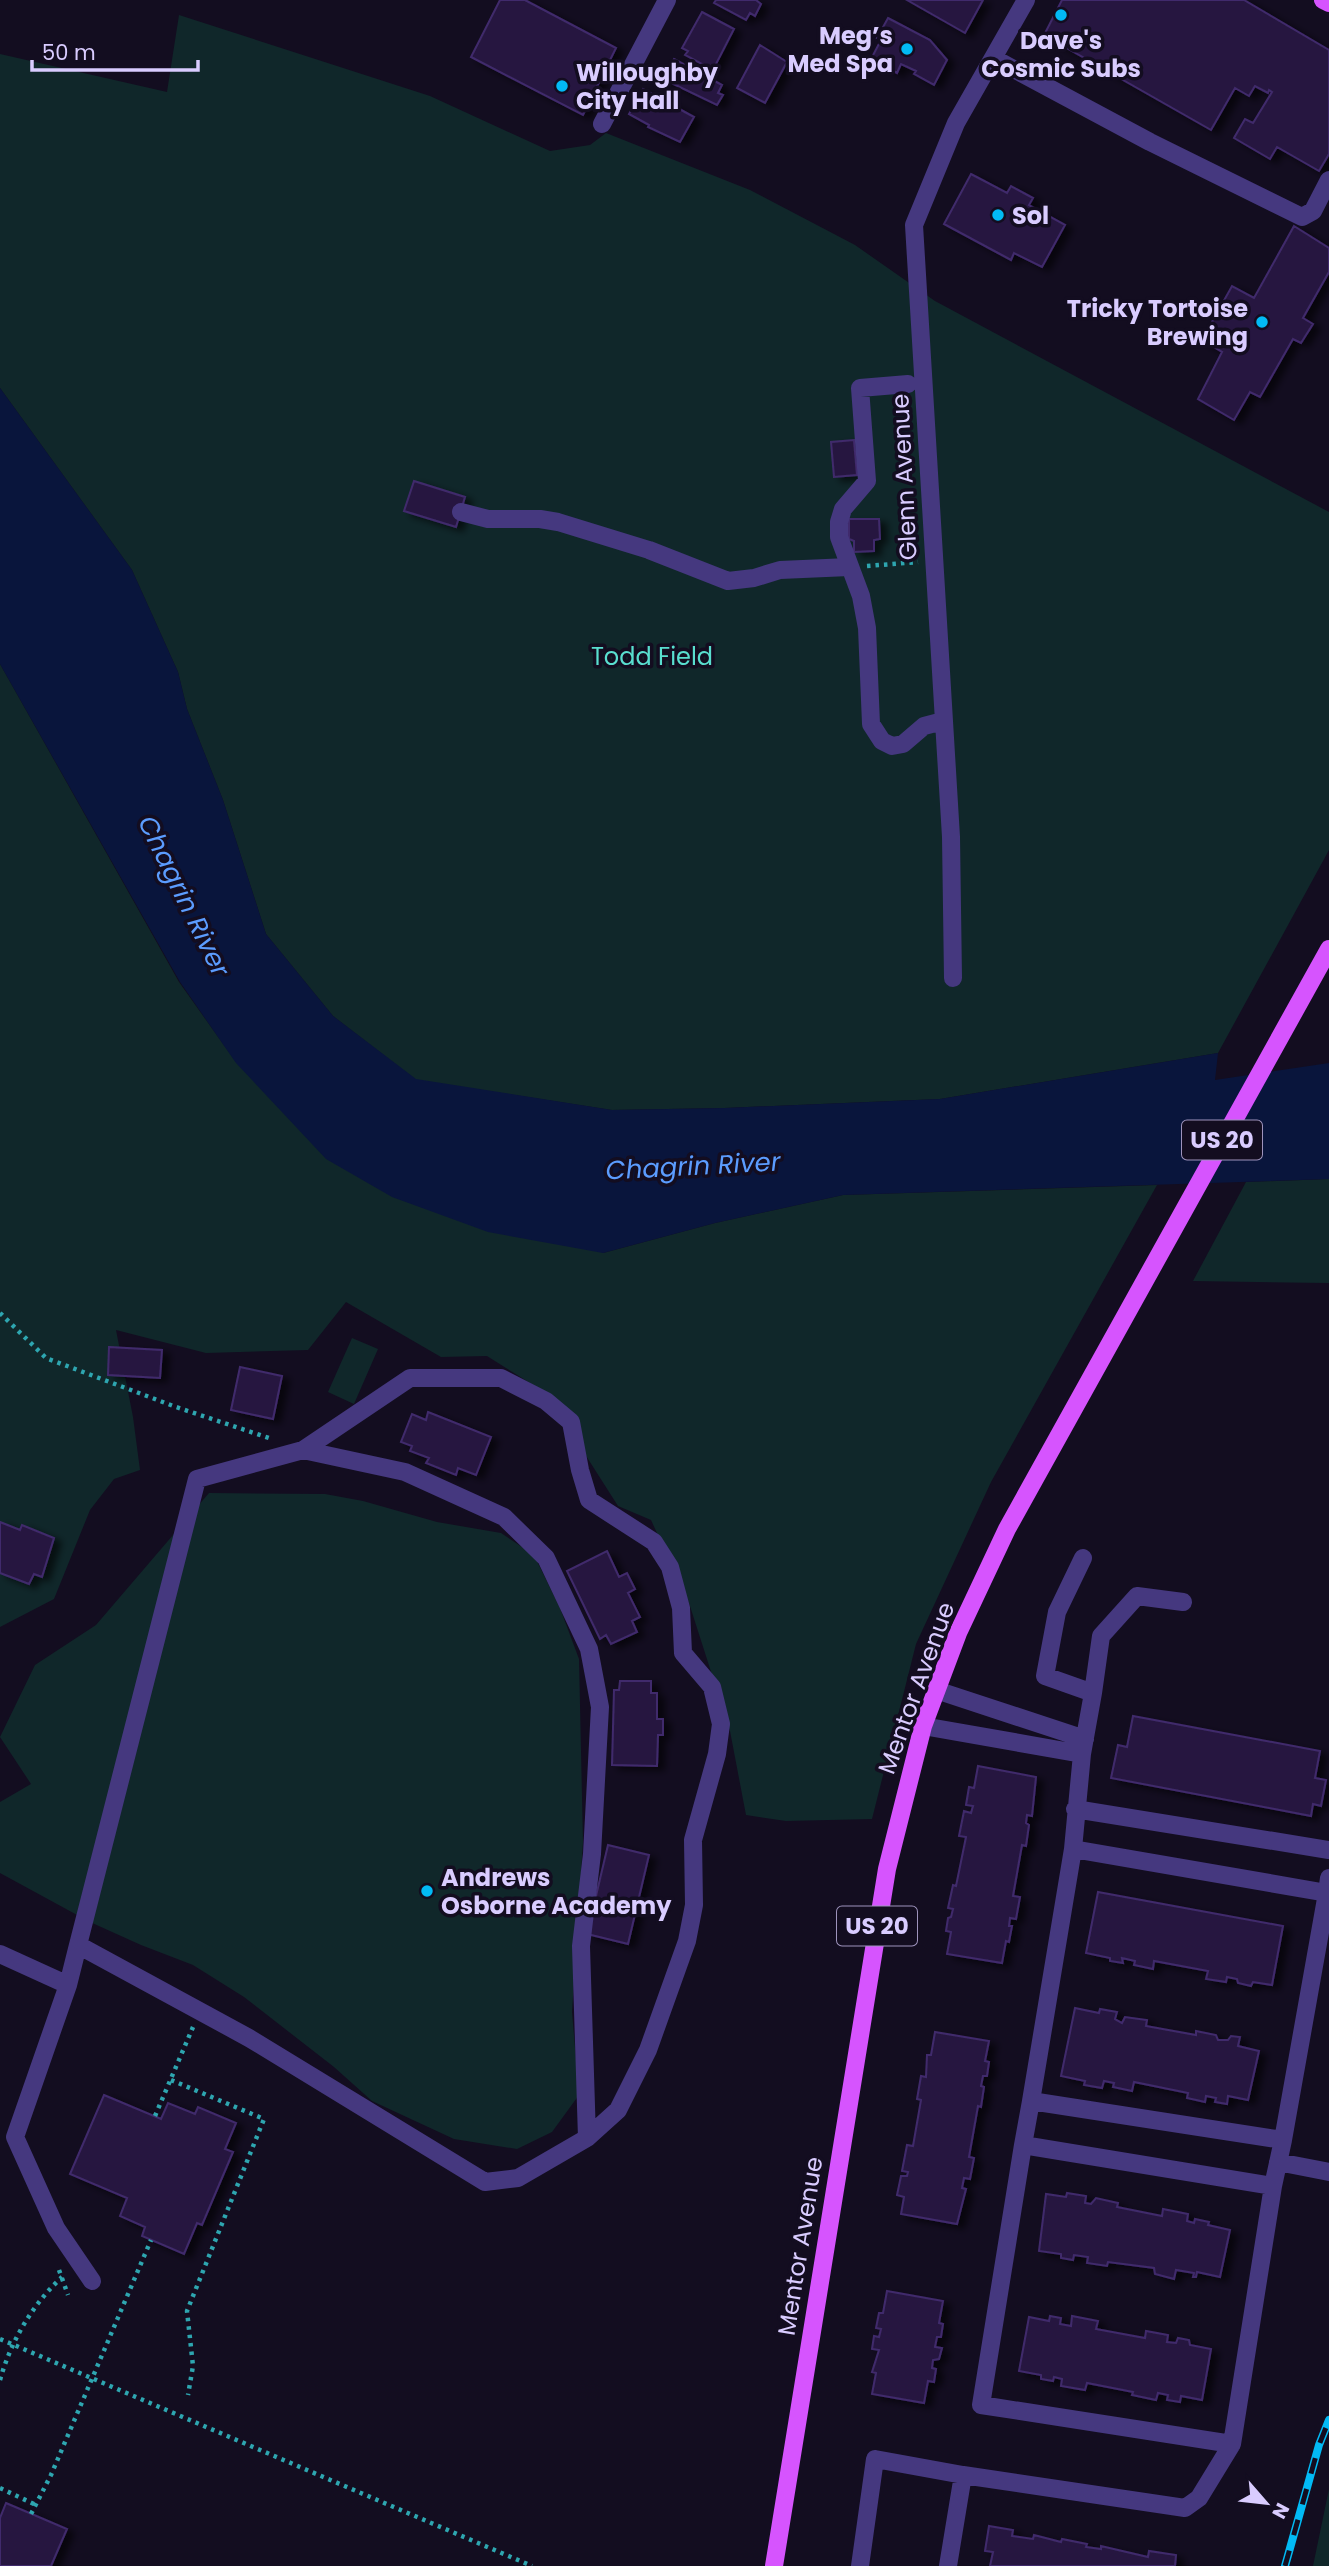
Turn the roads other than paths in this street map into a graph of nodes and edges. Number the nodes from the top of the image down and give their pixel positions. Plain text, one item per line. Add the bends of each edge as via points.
1 (667, 0) edge
2 (1026, 0) edge
3 (1323, 0) edge
4 (1329, 3) edge
5 (993, 58) junction
6 (602, 124) dead end
7 (1329, 180) edge
8 (908, 384) dead end
9 (461, 512) dead end
10 (849, 567) junction
11 (943, 721) junction
12 (1328, 950) edge
13 (953, 978) dead end
14 (303, 1450) junction
15 (1083, 1558) dead end
16 (1183, 1602) dead end
17 (936, 1690) junction
18 (1093, 1693) junction
19 (923, 1726) junction
20 (1083, 1747) junction
21 (1075, 1809) junction
22 (1073, 1849) junction
23 (1329, 1850) edge
24 (1328, 1886) edge
25 (78, 1945) junction
26 (1323, 1947) edge
27 (0, 1954) edge
28 (68, 1985) junction
29 (1031, 2101) junction
30 (8, 2136) edge
31 (587, 2138) junction
32 (1283, 2140) junction
33 (1023, 2145) junction
34 (1278, 2162) junction
35 (1329, 2172) edge
36 (1273, 2186) junction
37 (92, 2281) dead end
38 (1232, 2444) junction
39 (963, 2475) junction
40 (774, 2566) edge
41 (860, 2566) edge
42 (948, 2566) edge

1 - 6 street
2 - 5 street, Glenn Avenue
3 - 4 main road
5 - 7 street via 1302,217 1313,211
5 - 11 street, Glenn Avenue via 956,123 914,225
8 - 10 street via 860,388 867,481 843,509 839,522
9 - 10 street via 488,519 558,522 728,581 780,570
10 - 11 street via 867,628 871,724 881,741 903,744 924,726
11 - 13 street, Glenn Avenue
12 - 17 main road, Mentor Avenue / US 20 via 1007,1529
14 - 25 street via 197,1479
14 - 31 street via 405,1472 504,1517 546,1558 589,1649 600,1707 592,1854 581,1946
14 - 31 street via 411,1378 501,1378 547,1401 571,1422 589,1500 654,1542 670,1567 681,1608 683,1653 712,1687 722,1724 693,1840 694,1905 687,1941 648,2050 618,2110
15 - 18 street via 1057,1612 1045,1676
16 - 18 street via 1138,1596 1101,1636
17 - 19 main road, Mentor Avenue / US 20
17 - 20 street
18 - 20 street
19 - 20 street
19 - 40 main road, Mentor Avenue / US 20 via 887,1869
20 - 21 street
21 - 22 street
21 - 23 street
22 - 24 street
22 - 29 street
24 - 26 street
25 - 28 street
25 - 31 street via 249,2038 485,2182 518,2178
26 - 32 street
27 - 28 street
28 - 30 street
29 - 32 street
29 - 33 street
30 - 37 street via 56,2228
32 - 34 street
33 - 36 street
33 - 38 street via 981,2404
34 - 35 street
34 - 36 street
36 - 38 street
38 - 39 street via 1199,2498 1185,2508
39 - 41 street via 875,2459
39 - 42 street

